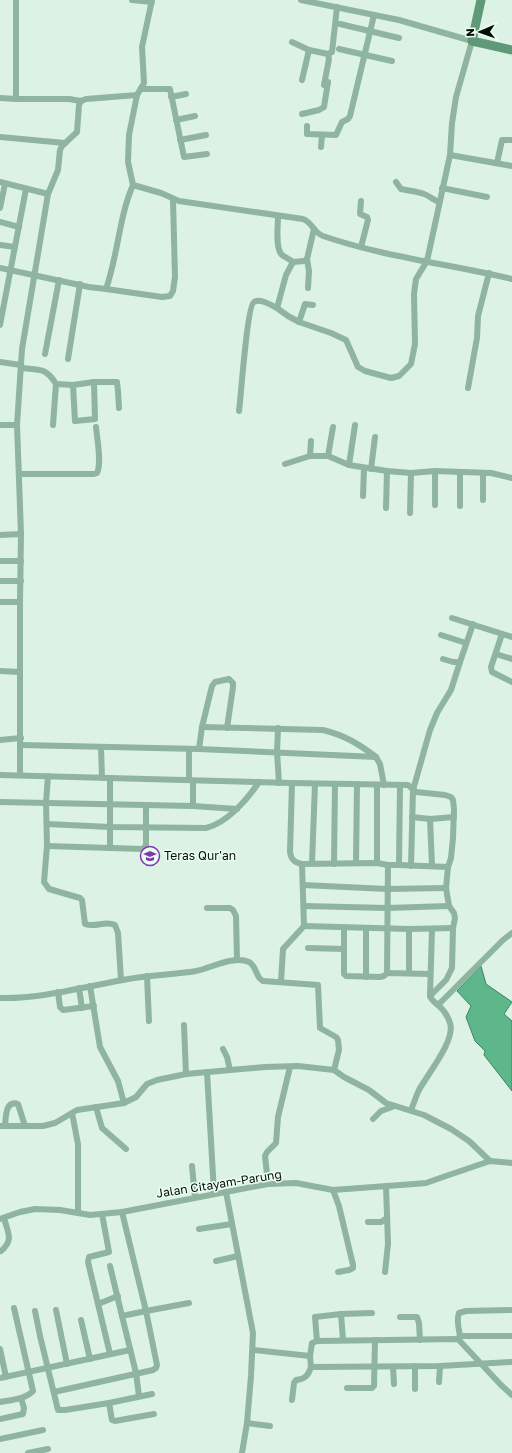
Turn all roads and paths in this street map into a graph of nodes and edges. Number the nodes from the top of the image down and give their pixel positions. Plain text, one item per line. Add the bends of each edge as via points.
1 (16, 0) edge
2 (132, 0) edge
3 (301, 0) edge
4 (481, 0) edge
5 (152, 1) edge
6 (337, 7) junction
7 (374, 15) junction
8 (340, 24) dead end
9 (369, 32) junction
10 (399, 38) dead end
11 (472, 41) junction
12 (292, 42) dead end
13 (339, 49) dead end
14 (309, 50) junction
15 (512, 50) edge
16 (330, 53) junction
17 (364, 54) junction
18 (392, 61) dead end
19 (302, 80) dead end
20 (324, 85) dead end
21 (141, 89) junction
22 (186, 94) dead end
23 (137, 95) junction
24 (171, 96) junction
25 (0, 98) edge
26 (16, 99) junction
27 (81, 101) junction
28 (302, 114) dead end
29 (195, 116) dead end
30 (176, 120) junction
31 (307, 126) dead end
32 (322, 134) junction
33 (206, 135) dead end
34 (0, 138) edge
35 (180, 140) junction
36 (512, 140) edge
37 (65, 143) junction
38 (321, 147) dead end
39 (207, 154) dead end
40 (450, 155) junction
41 (496, 163) junction
42 (512, 166) edge
43 (396, 182) dead end
44 (3, 183) edge
45 (134, 184) junction
46 (442, 188) junction
47 (26, 189) junction
48 (48, 194) junction
49 (487, 197) dead end
50 (174, 200) junction
51 (361, 201) dead end
52 (439, 202) junction
53 (0, 208) edge
54 (278, 216) junction
55 (0, 222) edge
56 (19, 226) junction
57 (314, 229) junction
58 (0, 245) edge
59 (15, 247) junction
60 (361, 247) junction
61 (307, 259) junction
62 (426, 261) junction
63 (293, 262) junction
64 (0, 268) edge
65 (10, 269) junction
66 (489, 273) junction
67 (34, 274) junction
68 (512, 279) edge
69 (59, 280) junction
70 (80, 284) junction
71 (308, 288) dead end
72 (106, 289) junction
73 (3, 292) edge
74 (313, 305) dead end
75 (277, 308) junction
76 (1, 311) edge
77 (299, 322) junction
78 (0, 324) edge
79 (45, 354) dead end
80 (68, 359) dead end
81 (0, 362) edge
82 (21, 365) junction
83 (94, 382) junction
84 (56, 384) junction
85 (73, 385) junction
86 (468, 388) dead end
87 (119, 408) dead end
88 (239, 411) dead end
89 (0, 425) edge
90 (17, 425) junction
91 (53, 425) dead end
92 (355, 425) dead end
93 (96, 427) dead end
94 (332, 427) dead end
95 (375, 437) dead end
96 (311, 440) dead end
97 (310, 456) junction
98 (328, 456) junction
99 (286, 464) dead end
100 (349, 465) junction
101 (364, 468) junction
102 (371, 469) junction
103 (388, 471) junction
104 (435, 471) junction
105 (460, 472) junction
106 (411, 473) junction
107 (483, 473) junction
108 (20, 474) junction
109 (512, 478) edge
110 (363, 496) dead end
111 (482, 500) dead end
112 (435, 504) dead end
113 (460, 506) dead end
114 (386, 508) dead end
115 (410, 513) dead end
116 (21, 534) junction
117 (0, 535) edge
118 (0, 561) edge
119 (21, 561) junction
120 (0, 581) edge
121 (21, 581) junction
122 (0, 602) edge
123 (20, 602) junction
124 (452, 618) dead end
125 (473, 624) junction
126 (502, 634) junction
127 (441, 635) dead end
128 (512, 637) edge
129 (466, 643) junction
130 (496, 654) junction
131 (443, 659) dead end
132 (512, 659) edge
133 (460, 662) junction
134 (0, 671) edge
135 (20, 672) junction
136 (512, 682) edge
137 (202, 727) junction
138 (227, 728) junction
139 (278, 728) junction
140 (0, 740) edge
141 (21, 742) junction
142 (101, 747) junction
143 (199, 749) junction
144 (189, 750) junction
145 (277, 752) junction
146 (376, 757) junction
147 (0, 775) edge
148 (20, 775) junction
149 (48, 776) junction
150 (102, 778) junction
151 (110, 778) junction
152 (191, 781) junction
153 (259, 782) junction
154 (279, 783) junction
155 (292, 783) junction
156 (315, 784) junction
157 (335, 784) junction
158 (358, 785) junction
159 (381, 785) junction
160 (400, 785) junction
161 (413, 790) junction
162 (0, 802) edge
163 (46, 802) junction
164 (109, 805) junction
165 (146, 806) junction
166 (193, 806) junction
167 (237, 809) junction
168 (412, 817) junction
169 (454, 817) junction
170 (430, 819) junction
171 (47, 824) junction
172 (110, 827) junction
173 (146, 827) junction
174 (47, 846) junction
175 (110, 848) junction
176 (356, 863) junction
177 (377, 863) junction
178 (302, 864) junction
179 (312, 864) junction
180 (334, 864) junction
181 (388, 865) junction
182 (399, 865) junction
183 (411, 866) junction
184 (432, 866) junction
185 (448, 866) junction
186 (303, 885) junction
187 (446, 888) junction
188 (387, 889) junction
189 (304, 906) junction
190 (449, 906) junction
191 (207, 908) dead end
192 (387, 908) junction
193 (304, 926) junction
194 (344, 928) junction
195 (366, 928) junction
196 (453, 928) junction
197 (387, 929) junction
198 (432, 929) junction
199 (409, 930) junction
200 (512, 933) edge
201 (308, 948) dead end
202 (344, 949) junction
203 (238, 960) junction
204 (387, 973) junction
205 (409, 973) junction
206 (430, 974) junction
207 (147, 976) junction
208 (366, 977) junction
209 (121, 980) junction
210 (281, 982) junction
211 (90, 986) junction
212 (79, 988) junction
213 (58, 992) junction
214 (430, 996) junction
215 (0, 998) edge
216 (438, 1005) junction
217 (94, 1006) junction
218 (82, 1008) junction
219 (149, 1021) dead end
220 (184, 1025) dead end
221 (223, 1049) dead end
222 (290, 1067) junction
223 (230, 1070) junction
224 (334, 1070) junction
225 (207, 1072) junction
226 (186, 1074) junction
227 (124, 1103) junction
228 (395, 1106) junction
229 (96, 1107) junction
230 (412, 1110) junction
231 (72, 1113) junction
232 (374, 1118) dead end
233 (2, 1126) edge
234 (25, 1126) junction
235 (126, 1149) dead end
236 (490, 1161) junction
237 (512, 1163) edge
238 (192, 1166) dead end
239 (268, 1184) junction
240 (386, 1186) junction
241 (332, 1190) junction
242 (226, 1192) junction
243 (214, 1193) junction
244 (195, 1197) junction
245 (122, 1212) junction
246 (78, 1213) junction
247 (102, 1214) junction
248 (387, 1218) junction
249 (2, 1219) edge
250 (368, 1222) dead end
251 (232, 1224) junction
252 (199, 1229) dead end
253 (1, 1251) edge
254 (238, 1256) junction
255 (216, 1260) dead end
256 (110, 1266) dead end
257 (338, 1272) dead end
258 (385, 1272) dead end
259 (118, 1296) junction
260 (189, 1303) dead end
261 (98, 1304) junction
262 (14, 1308) dead end
263 (56, 1310) dead end
264 (512, 1310) edge
265 (35, 1311) dead end
266 (146, 1311) junction
267 (372, 1313) dead end
268 (341, 1314) junction
269 (122, 1316) junction
270 (400, 1317) dead end
271 (81, 1320) dead end
272 (512, 1336) edge
273 (459, 1338) junction
274 (343, 1340) junction
275 (375, 1340) junction
276 (420, 1340) junction
277 (317, 1341) junction
278 (130, 1350) junction
279 (253, 1350) junction
280 (0, 1353) edge
281 (110, 1354) junction
282 (310, 1356) junction
283 (90, 1359) junction
284 (480, 1362) junction
285 (512, 1362) edge
286 (67, 1364) junction
287 (375, 1366) junction
288 (415, 1366) junction
289 (440, 1366) junction
290 (311, 1367) junction
291 (394, 1367) junction
292 (47, 1368) junction
293 (29, 1373) junction
294 (136, 1373) junction
295 (3, 1378) edge
296 (439, 1382) dead end
297 (394, 1384) dead end
298 (347, 1388) dead end
299 (414, 1389) dead end
300 (54, 1392) junction
301 (152, 1394) dead end
302 (512, 1395) edge
303 (139, 1396) junction
304 (21, 1398) junction
305 (292, 1400) dead end
306 (0, 1402) edge
307 (109, 1403) junction
308 (154, 1414) dead end
309 (0, 1419) edge
310 (247, 1423) junction
311 (270, 1426) dead end
312 (43, 1430) dead end
313 (0, 1439) edge
314 (48, 1449) dead end
315 (28, 1453) edge
316 (242, 1453) edge

1 - 26 street
2 - 5 street
3 - 6 street
4 - 11 street
5 - 21 street via 142,47 144,79
6 - 7 street
6 - 16 street
7 - 9 street
7 - 11 street
8 - 9 street
9 - 10 street
9 - 17 street
11 - 15 street
11 - 40 street via 456,97
12 - 14 street
13 - 17 street
14 - 16 street
14 - 19 street
16 - 20 street
16 - 28 street via 324,107
17 - 18 street
17 - 32 street via 350,116 342,122 336,135
21 - 23 street
21 - 24 street via 168,89
22 - 24 street
23 - 27 street
23 - 45 street via 128,145 128,162
24 - 30 street
25 - 26 street
26 - 27 street
27 - 37 street via 78,105 77,132
29 - 30 street
30 - 35 street
31 - 32 street via 307,134
32 - 38 street
33 - 35 street
34 - 37 street
35 - 39 street via 185,158
36 - 41 street via 502,140
37 - 48 street via 60,150 58,170
40 - 41 street
40 - 46 street
41 - 42 street
43 - 52 street via 401,189 423,193
44 - 47 street
44 - 53 street
45 - 50 street via 136,187
45 - 72 street via 125,207
46 - 49 street
46 - 52 street
47 - 48 street
47 - 56 street
48 - 67 street
50 - 54 street
50 - 72 street via 175,277 170,296
51 - 60 street via 360,214 367,218 368,222
52 - 62 street
54 - 57 street via 306,220
54 - 63 street via 279,250
55 - 56 street
56 - 59 street
57 - 60 street via 321,236
57 - 61 street
58 - 59 street
59 - 65 street
60 - 62 street
61 - 63 street
61 - 71 street
62 - 66 street
62 - 77 street via 416,279 415,344 411,364 399,376 391,378 365,371 358,367 346,340
63 - 75 street via 286,275
64 - 65 street
65 - 67 street
65 - 73 street
66 - 68 street
66 - 86 street via 478,316 477,338
67 - 69 street
67 - 82 street
69 - 70 street
69 - 79 street
70 - 72 street
70 - 80 street
73 - 76 street
74 - 77 street via 305,304
75 - 77 street
75 - 88 street via 255,301 250,308
76 - 78 street
81 - 82 street
82 - 84 street via 43,370
82 - 90 street
83 - 85 street
83 - 85 street via 95,419 76,421
83 - 87 street via 117,382
84 - 85 street
84 - 91 street
89 - 90 street
90 - 108 street
92 - 100 street
93 - 108 street via 99,452 97,473
94 - 98 street
95 - 102 street
96 - 97 street
97 - 98 street
97 - 99 street
98 - 100 street
100 - 101 street
101 - 102 street
101 - 110 street
102 - 103 street
103 - 106 street
103 - 114 street
104 - 105 street
104 - 106 street
104 - 112 street
105 - 107 street
105 - 113 street
106 - 115 street
107 - 109 street
107 - 111 street
108 - 116 street
116 - 117 street
116 - 119 street
118 - 119 street
119 - 121 street
120 - 121 street
121 - 123 street
122 - 123 street
123 - 135 street
124 - 125 street
125 - 126 street
125 - 129 street
126 - 128 street
126 - 130 street
127 - 129 street
129 - 133 street
130 - 132 street
130 - 136 street via 491,667 492,672
131 - 133 street
133 - 161 street via 451,690 430,730
134 - 135 street
135 - 141 street
137 - 138 street
137 - 138 street via 212,686 215,682 229,679 233,687
137 - 143 street
138 - 139 street
139 - 145 street
139 - 146 street via 324,730 359,744
140 - 141 street
141 - 142 street
141 - 148 street
142 - 144 street
142 - 150 street
143 - 144 street
143 - 145 street
144 - 152 street
145 - 146 street
145 - 154 street
146 - 159 street via 380,764
147 - 148 street
148 - 149 street
149 - 150 street
149 - 163 street
150 - 151 street
151 - 152 street
151 - 164 street
152 - 153 street
152 - 166 street
153 - 154 street
153 - 167 street
154 - 155 street
155 - 156 street
155 - 178 street via 290,852 296,863
156 - 157 street
156 - 179 street
157 - 158 street
157 - 180 street
158 - 159 street
158 - 176 street
159 - 160 street
159 - 177 street
160 - 161 street via 408,785
160 - 182 street
161 - 168 street
161 - 169 street via 424,794 449,795 453,800
162 - 163 street
163 - 164 street
163 - 171 street
164 - 165 street
164 - 172 street
165 - 166 street
165 - 173 street
166 - 167 street
167 - 173 street via 206,828
168 - 170 street
168 - 183 street
169 - 170 street
169 - 185 street
170 - 184 street
171 - 172 street
171 - 174 street
172 - 173 street
172 - 175 street
173 - 175 street via 146,845 143,848
174 - 175 street
174 - 209 street via 44,882 46,886 80,898 85,924 108,922 117,927
176 - 177 street
176 - 180 street
177 - 181 street
178 - 179 street
178 - 186 street
179 - 180 street
181 - 182 street
181 - 188 street
182 - 183 street
183 - 184 street
184 - 185 street
185 - 187 street
186 - 188 street
186 - 189 street
187 - 188 street
187 - 190 street
188 - 192 street
189 - 192 street
189 - 193 street
190 - 192 street
190 - 196 street via 455,918
191 - 203 street via 233,910 236,916
192 - 197 street
193 - 194 street
193 - 210 street via 283,949
194 - 195 street
194 - 202 street
195 - 197 street
195 - 208 street
196 - 198 street
196 - 214 street via 452,971
197 - 199 street
197 - 204 street
198 - 199 street
198 - 206 street
199 - 205 street
200 - 216 street
201 - 202 street
202 - 208 street via 345,975
203 - 207 street via 198,970
203 - 210 street via 251,963 263,982
204 - 205 street
204 - 208 street via 380,977
205 - 206 street
206 - 214 street
207 - 209 street
207 - 219 street
209 - 211 street
210 - 224 street via 318,985 320,1028 336,1037 339,1044
211 - 212 street
211 - 217 street
212 - 213 street
212 - 218 street
213 - 215 street
213 - 218 street via 62,1009
214 - 216 street
216 - 230 street via 450,1022 450,1039 420,1089
217 - 218 street
217 - 227 street via 100,1047 118,1081
220 - 226 street
221 - 223 street
222 - 223 street
222 - 224 street
222 - 239 street via 280,1110 276,1143 265,1156
223 - 225 street
224 - 228 street
225 - 226 street
225 - 243 street
226 - 227 street via 150,1082 136,1097
227 - 229 street
228 - 230 street
228 - 232 street via 381,1111
229 - 231 street
229 - 235 street via 102,1128
230 - 236 street via 451,1129 469,1141
231 - 234 street via 51,1124
231 - 246 street via 78,1144
233 - 234 street
233 - 234 street via 7,1108 15,1103 18,1104
236 - 237 street, Jalan Citayam-Parung
236 - 240 street, Jalan Citayam-Parung via 426,1182
238 - 244 street
239 - 241 street, Jalan Citayam-Parung via 296,1183
239 - 242 street, Jalan Citayam-Parung
240 - 241 street, Jalan Citayam-Parung
240 - 248 street
241 - 257 street via 339,1206 353,1265 349,1270
242 - 243 street, Jalan Citayam-Parung
242 - 251 street
243 - 244 street, Jalan Citayam-Parung
244 - 245 street, Jalan Citayam-Parung
245 - 247 street, Jalan Citayam-Parung
245 - 266 street
246 - 247 street, Jalan Citayam-Parung
246 - 249 street, Jalan Citayam-Parung via 35,1209
247 - 261 street via 109,1252 89,1257 88,1262
248 - 250 street via 381,1222
248 - 258 street
249 - 253 street via 9,1240
251 - 252 street
251 - 254 street
254 - 255 street
254 - 279 street via 252,1324
256 - 259 street
259 - 261 street
259 - 269 street
260 - 266 street
261 - 281 street
262 - 293 street
263 - 286 street
264 - 273 street via 459,1313
265 - 292 street
266 - 269 street
266 - 294 street via 157,1365 153,1370
267 - 268 street
268 - 274 street
268 - 277 street via 315,1316
269 - 278 street
270 - 276 street via 417,1317 420,1323
271 - 283 street
272 - 273 street
273 - 276 street
273 - 284 street
274 - 275 street
274 - 277 street
275 - 276 street
275 - 287 street
277 - 282 street via 310,1345
278 - 281 street
278 - 294 street
279 - 282 street
279 - 310 street
280 - 295 street
281 - 283 street
282 - 290 street
283 - 286 street
284 - 285 street
284 - 289 street
284 - 302 street
286 - 292 street
287 - 290 street
287 - 291 street
287 - 298 street via 373,1387
288 - 289 street
288 - 291 street
288 - 299 street
289 - 296 street
290 - 305 street via 308,1375 294,1383
291 - 297 street
292 - 293 street
292 - 300 street
293 - 295 street
293 - 304 street via 33,1391
294 - 300 street
294 - 303 street
300 - 307 street via 58,1410 61,1411
301 - 303 street
303 - 307 street
304 - 306 street
304 - 309 street via 23,1414
307 - 308 street via 112,1420 115,1421
310 - 311 street
310 - 316 street
312 - 313 street
314 - 315 street

